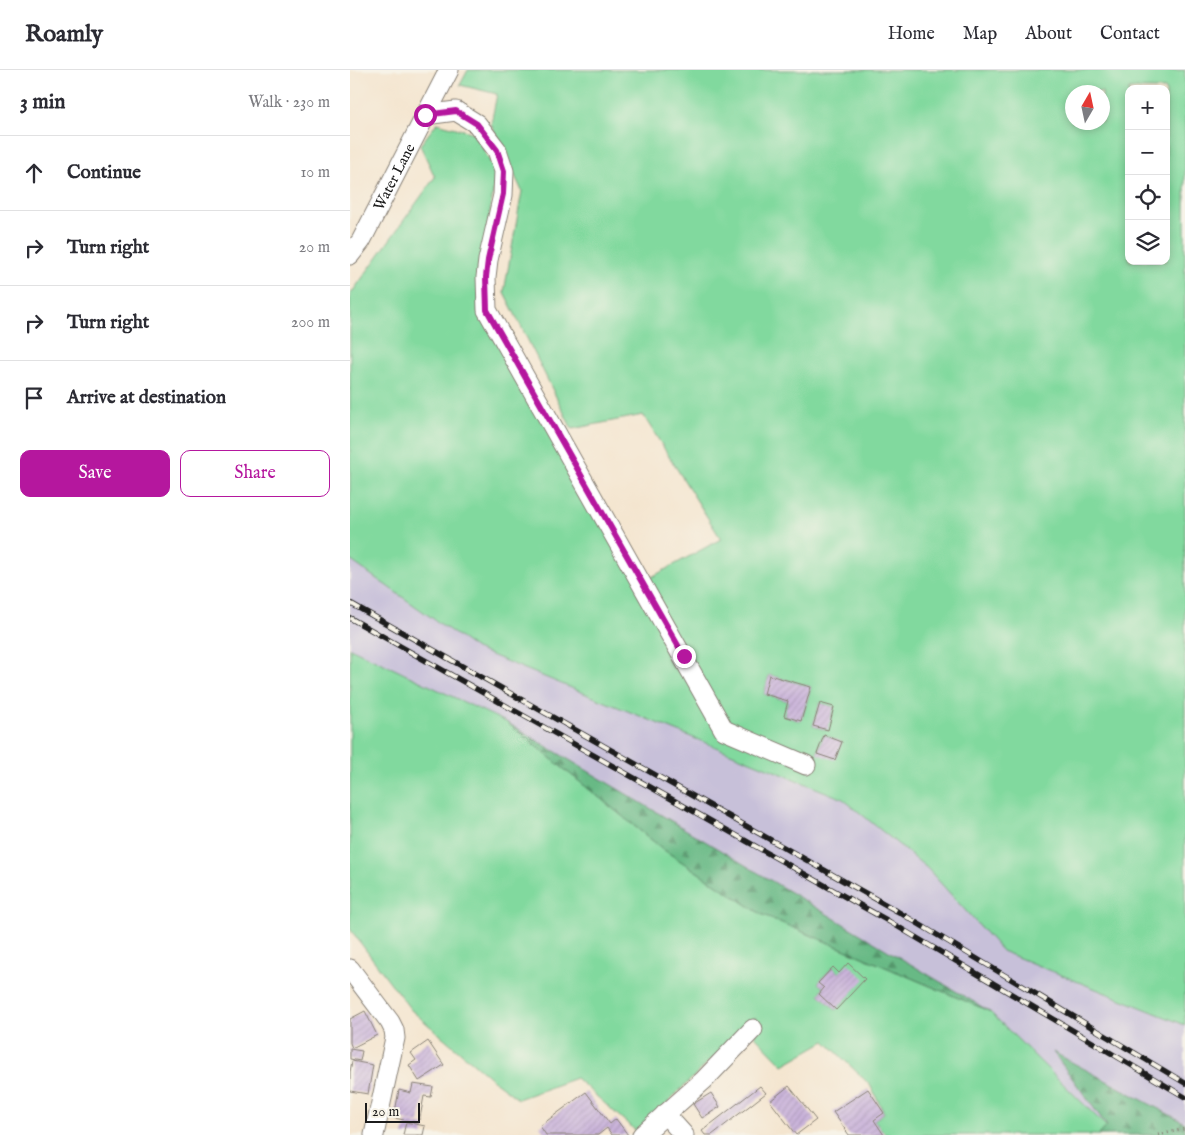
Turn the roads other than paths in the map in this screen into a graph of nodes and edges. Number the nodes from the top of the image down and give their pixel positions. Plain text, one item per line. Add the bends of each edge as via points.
1 (449, 70) edge
2 (425, 115) junction
3 (350, 255) edge
4 (806, 765) dead end
5 (350, 969) edge
6 (753, 1029) dead end
7 (665, 1114) junction
8 (374, 1135) edge
9 (642, 1135) edge
10 (684, 1135) edge

1 - 2 street, Water Lane
2 - 3 street, Water Lane via 362,240
2 - 4 street via 456,111 477,124 497,150 504,171 503,194 488,260 487,310 724,730
5 - 8 street via 394,1030
6 - 7 street via 704,1080
7 - 9 street
7 - 10 street

